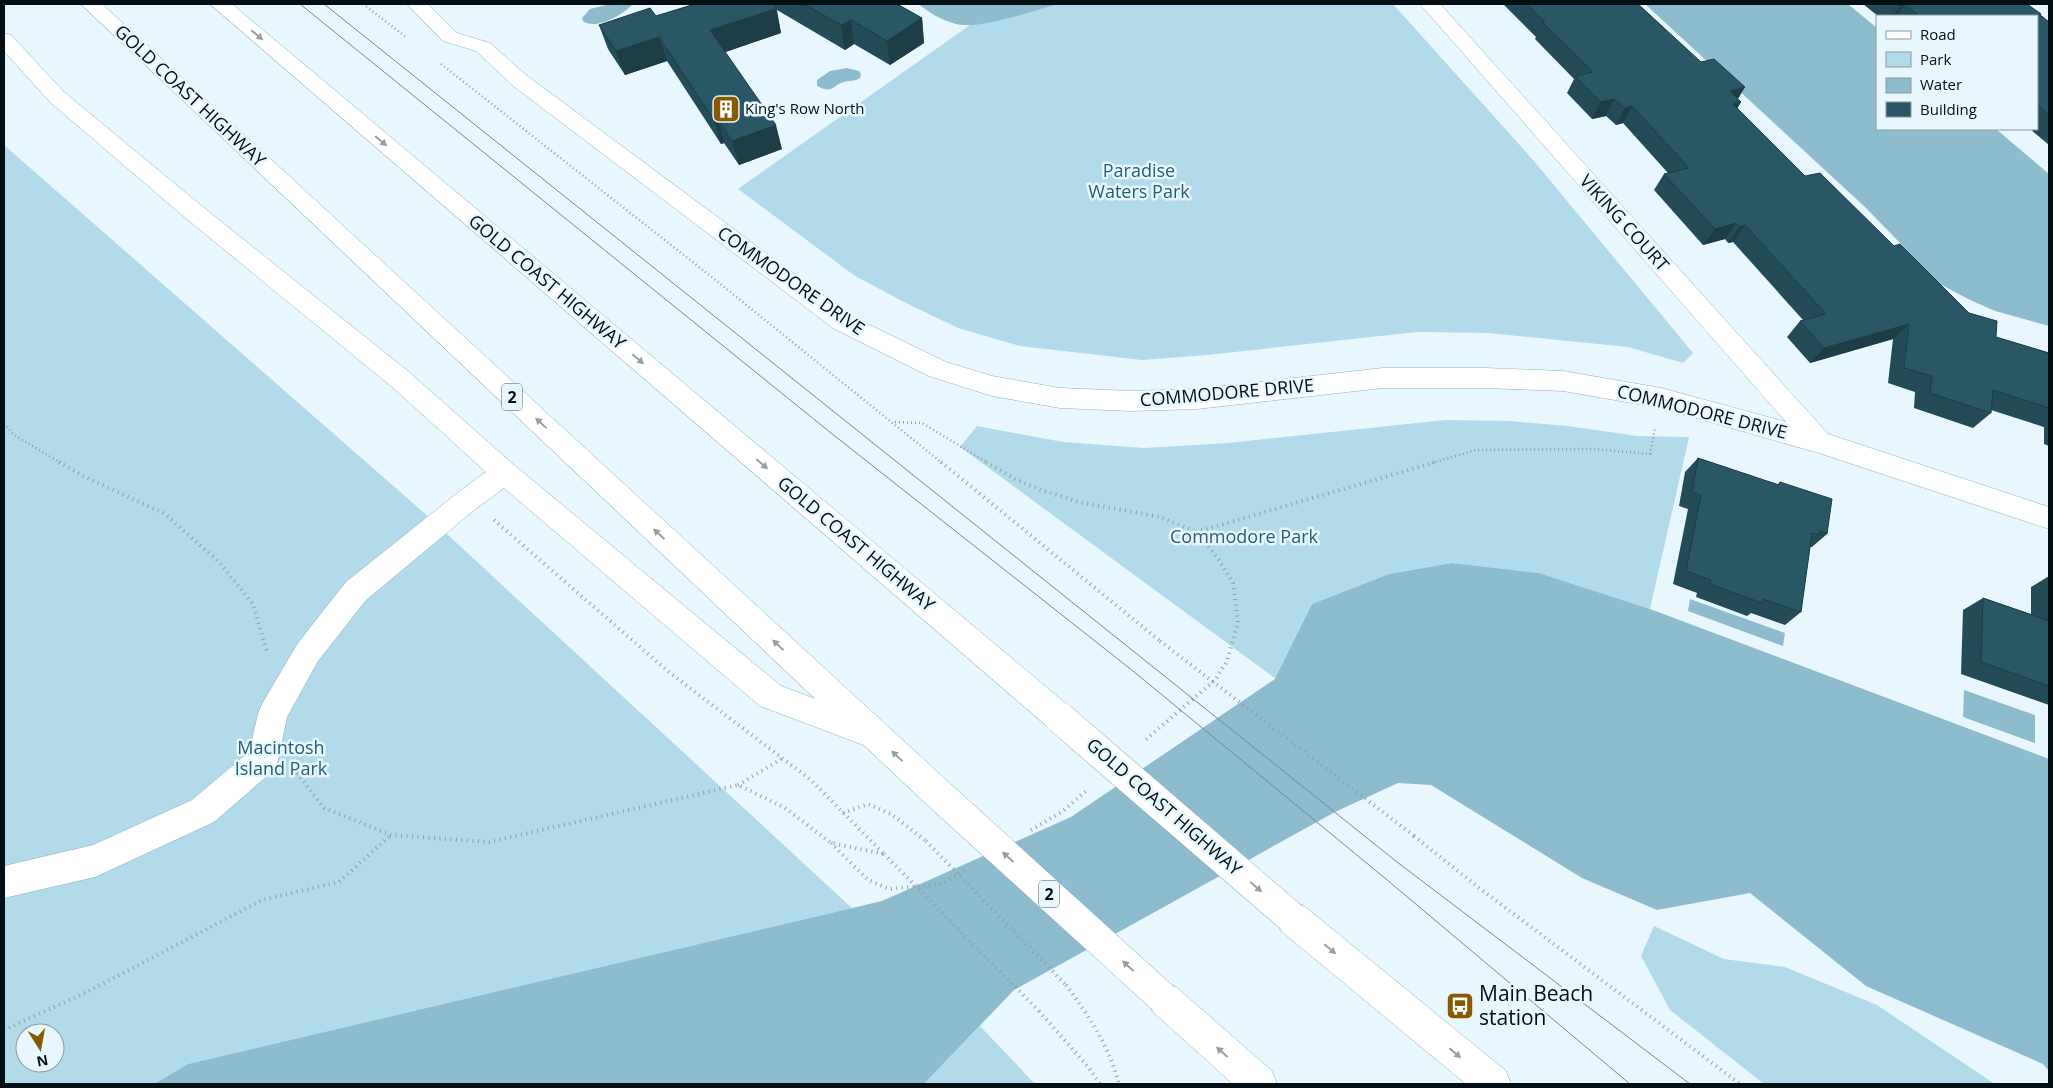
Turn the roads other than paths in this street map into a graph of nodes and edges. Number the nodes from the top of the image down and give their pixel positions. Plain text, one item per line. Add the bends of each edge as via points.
1 (92, 4) edge
2 (220, 4) edge
3 (417, 4) edge
4 (1430, 4) edge
5 (4, 39) edge
6 (1819, 442) junction
7 (505, 473) junction
8 (2049, 518) edge
9 (875, 735) junction
10 (4, 882) edge
11 (1258, 1084) edge
12 (1493, 1084) edge

9 -> 1 main road, GOLD COAST HIGHWAY / 2
2 -> 12 main road, GOLD COAST HIGHWAY, bridge via 1292,918
3 - 6 main road, COMMODORE DRIVE via 450,37 483,47 519,80 842,322 938,369 992,386 1060,398 1131,401 1197,398 1383,378 1563,381 1661,398
4 - 6 main road, VIKING COURT
5 - 7 main road via 57,97 400,379
6 - 8 main road, COMMODORE DRIVE
7 - 9 main road via 771,696
7 - 10 main road via 356,591 308,652 273,714 263,760 203,811 95,861
11 -> 9 main road, GOLD COAST HIGHWAY / 2, bridge

